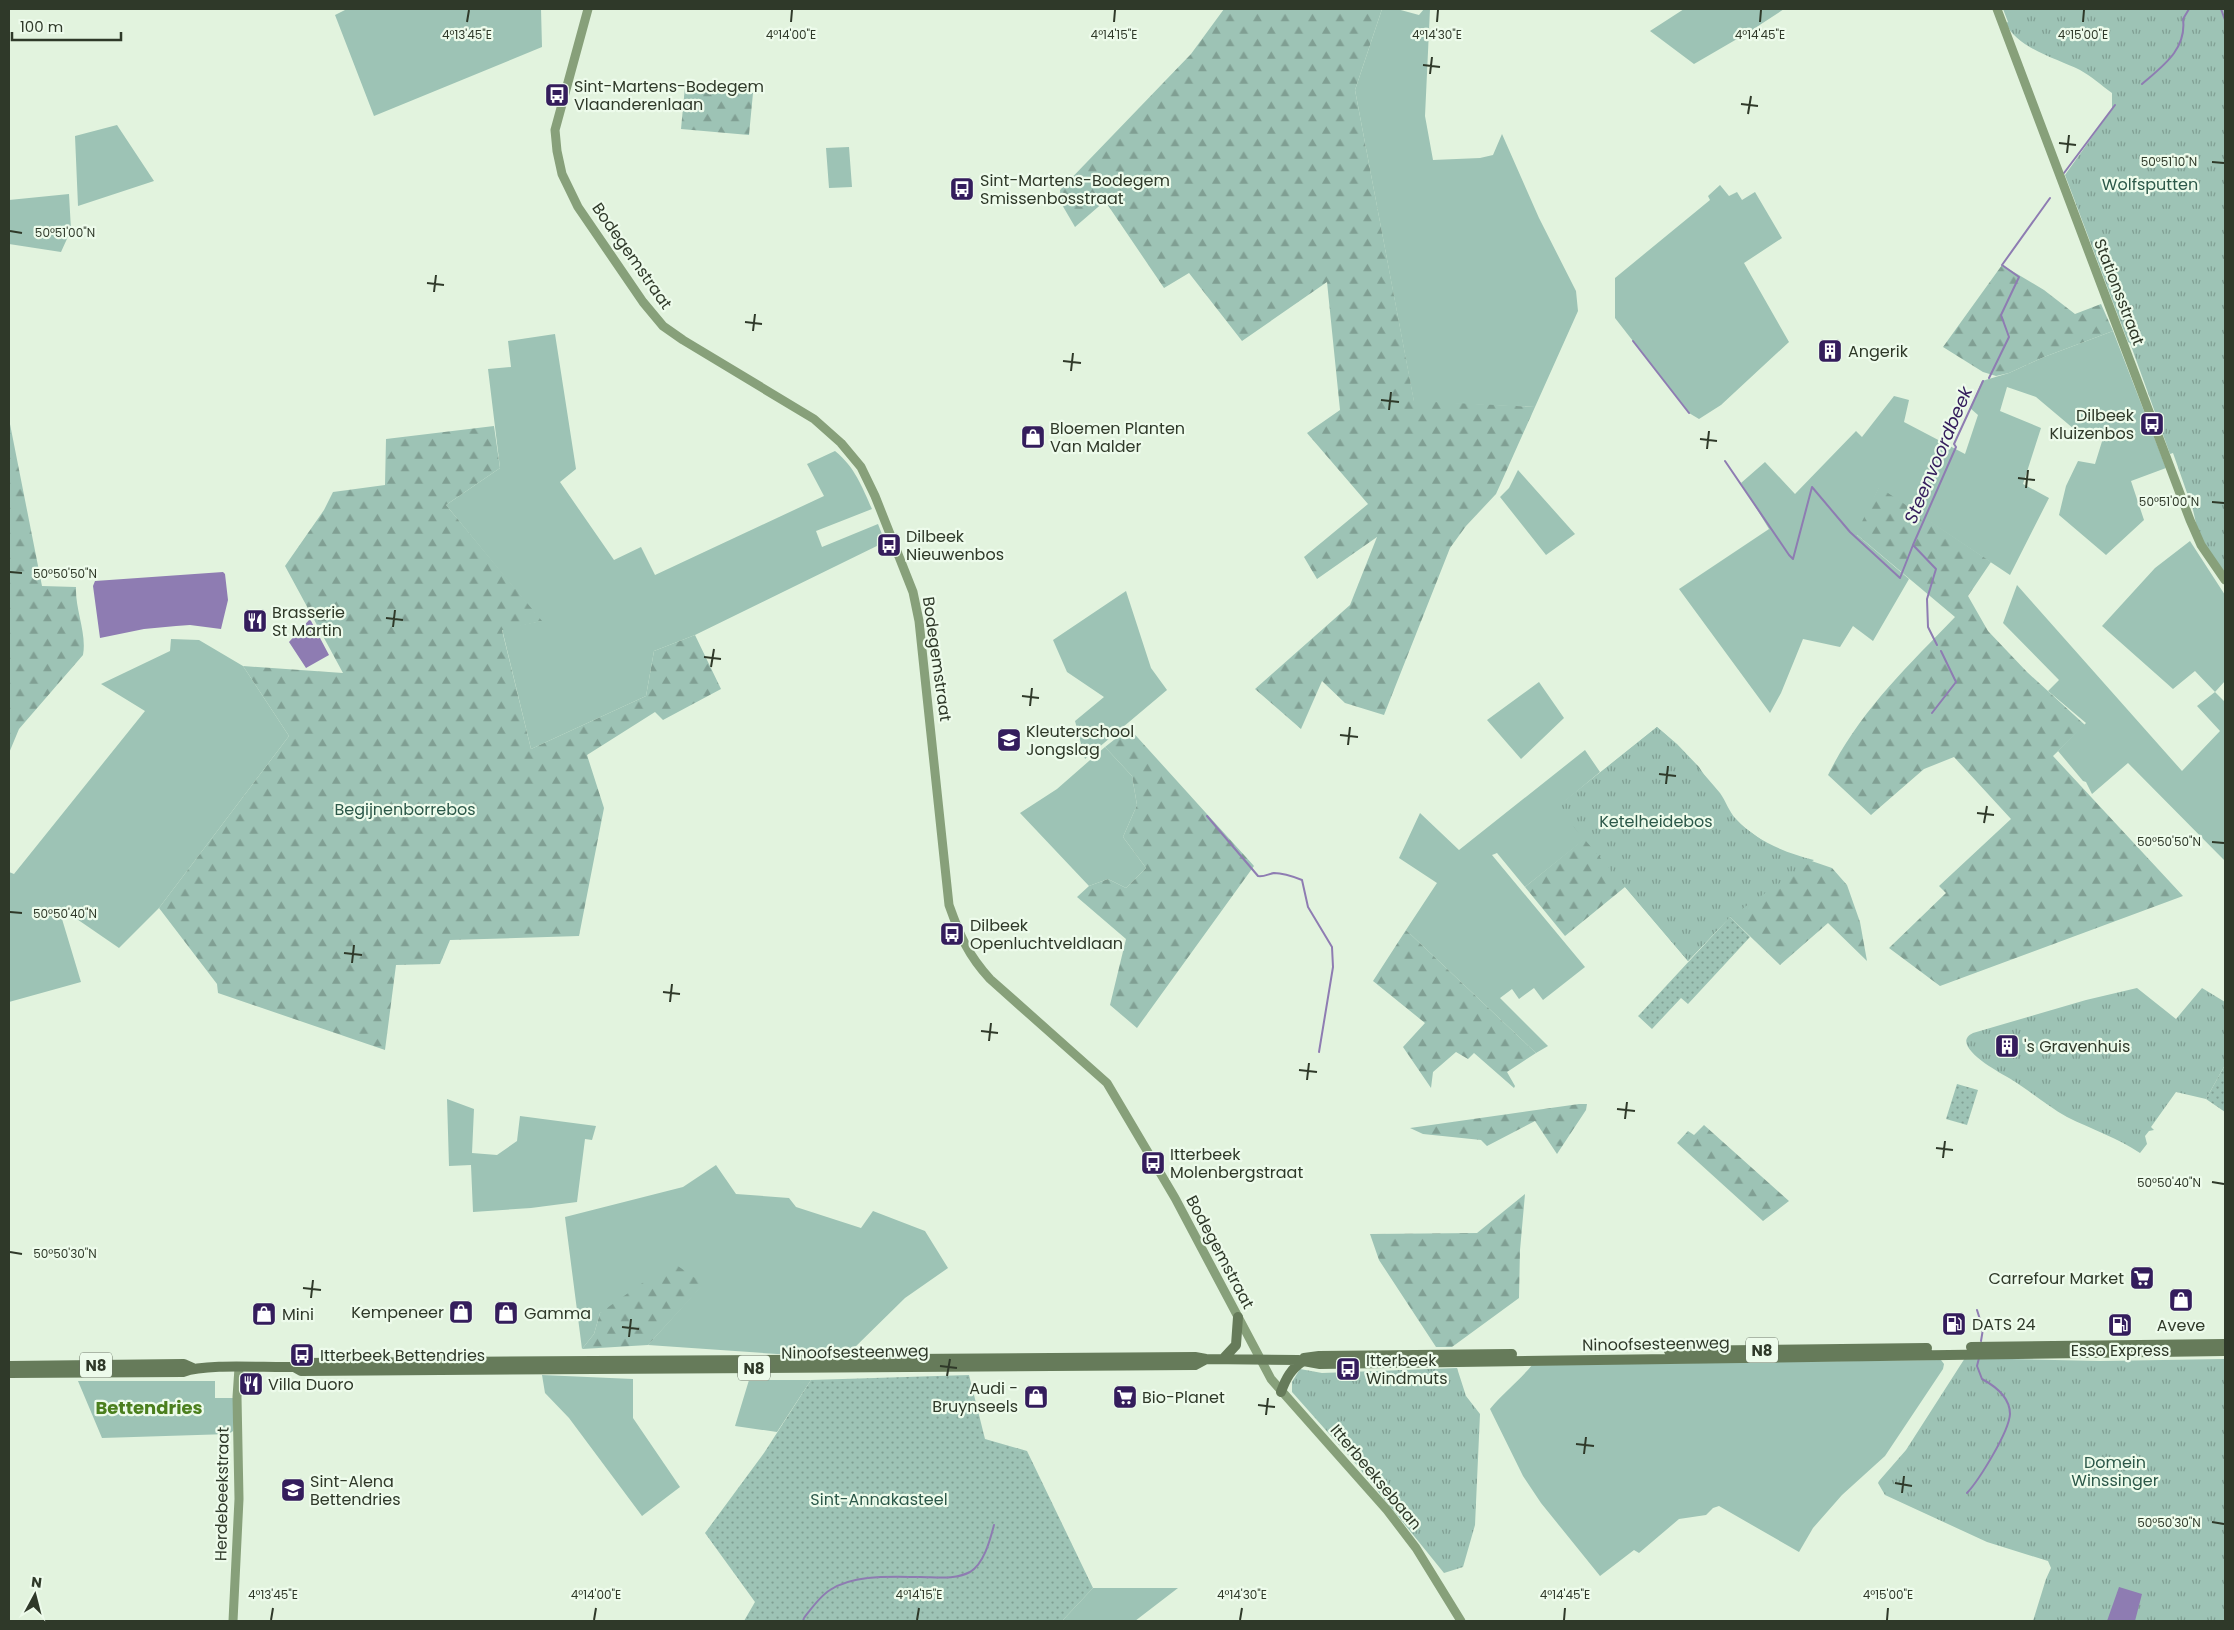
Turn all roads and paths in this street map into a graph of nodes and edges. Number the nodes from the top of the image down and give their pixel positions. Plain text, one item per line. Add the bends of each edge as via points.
1 (588, 9) edge
2 (1997, 9) edge
3 (2225, 580) edge
4 (1238, 1317) junction
5 (2225, 1344) edge
6 (2225, 1351) edge
7 (1223, 1358) junction
8 (1259, 1359) junction
9 (1301, 1360) junction
10 (9, 1366) edge
11 (187, 1368) junction
12 (239, 1368) junction
13 (9, 1373) edge
14 (1282, 1392) junction
15 (233, 1621) edge
16 (1461, 1621) edge

1 - 4 street, Bodegemstraat via 555,130 559,162 568,189 643,302 663,326 814,419 841,443 861,467 876,496 913,592 919,621 950,905 958,932 973,961 990,979 1110,1088 1175,1198
2 - 3 street, Stationsstraat via 2190,520 2201,545
4 - 7 main road via 1236,1344
4 - 8 street, Bodegemstraat
5 - 9 main road, Ninoofsesteenweg / N8 via 1320,1356
6 - 9 main road, Ninoofsesteenweg / N8 via 1320,1364
7 - 8 main road, Ninoofsesteenweg / N8
7 - 12 main road, Ninoofsesteenweg / N8 via 300,1363 294,1367
8 - 9 main road, Ninoofsesteenweg / N8
8 - 14 street, Itterbeeksebaan
9 - 14 main road via 1288,1375
10 - 11 main road, Ninoofsesteenweg / N8
11 - 12 main road, Ninoofsesteenweg / N8
11 - 13 main road, Ninoofsesteenweg / N8
12 - 15 street, Herdebeekstraat via 239,1499
14 - 16 street, Itterbeeksebaan via 1391,1516 1416,1548

